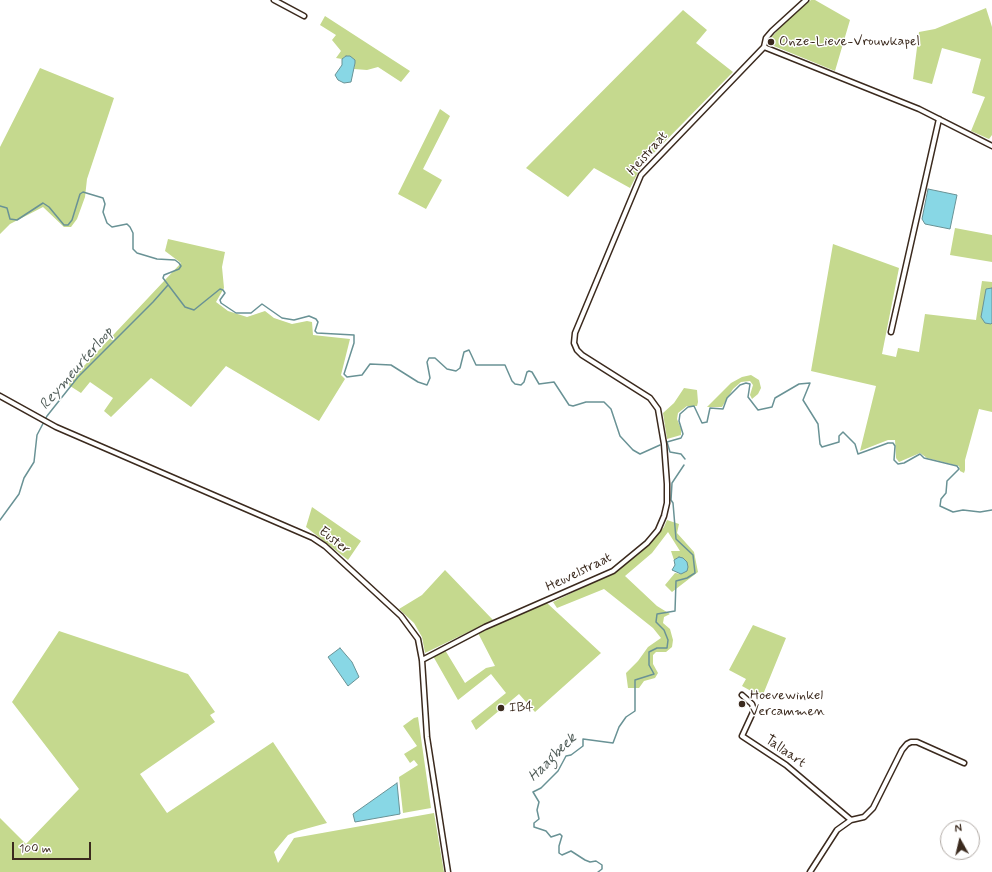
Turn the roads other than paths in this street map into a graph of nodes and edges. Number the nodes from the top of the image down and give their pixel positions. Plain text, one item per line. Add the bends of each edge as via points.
1 (274, 0) edge
2 (806, 0) edge
3 (304, 16) dead end
4 (764, 47) junction
5 (939, 119) junction
6 (992, 146) edge
7 (891, 332) dead end
8 (0, 396) edge
9 (664, 444) joint
10 (422, 660) junction
11 (742, 695) dead end
12 (964, 763) dead end
13 (851, 820) junction
14 (448, 872) edge
15 (810, 872) edge

1 - 3 street
2 - 4 street, Heistraat via 772,31 766,38
4 - 5 street
4 - 9 street, Heistraat via 640,175 575,333 574,343 577,350 650,398 655,404 660,415
5 - 6 street
5 - 7 street
8 - 10 street, Euster via 56,427 313,538 330,550 401,616 418,639
9 - 10 street, Heuvelstraat via 667,503 664,516 658,530 636,553 613,571 485,627
10 - 14 street, Euster via 427,737
11 - 13 street, Tallaart via 752,704 754,710 742,736 786,765
12 - 13 street via 917,742 911,742 902,750 874,808 864,816
13 - 15 street via 834,834

